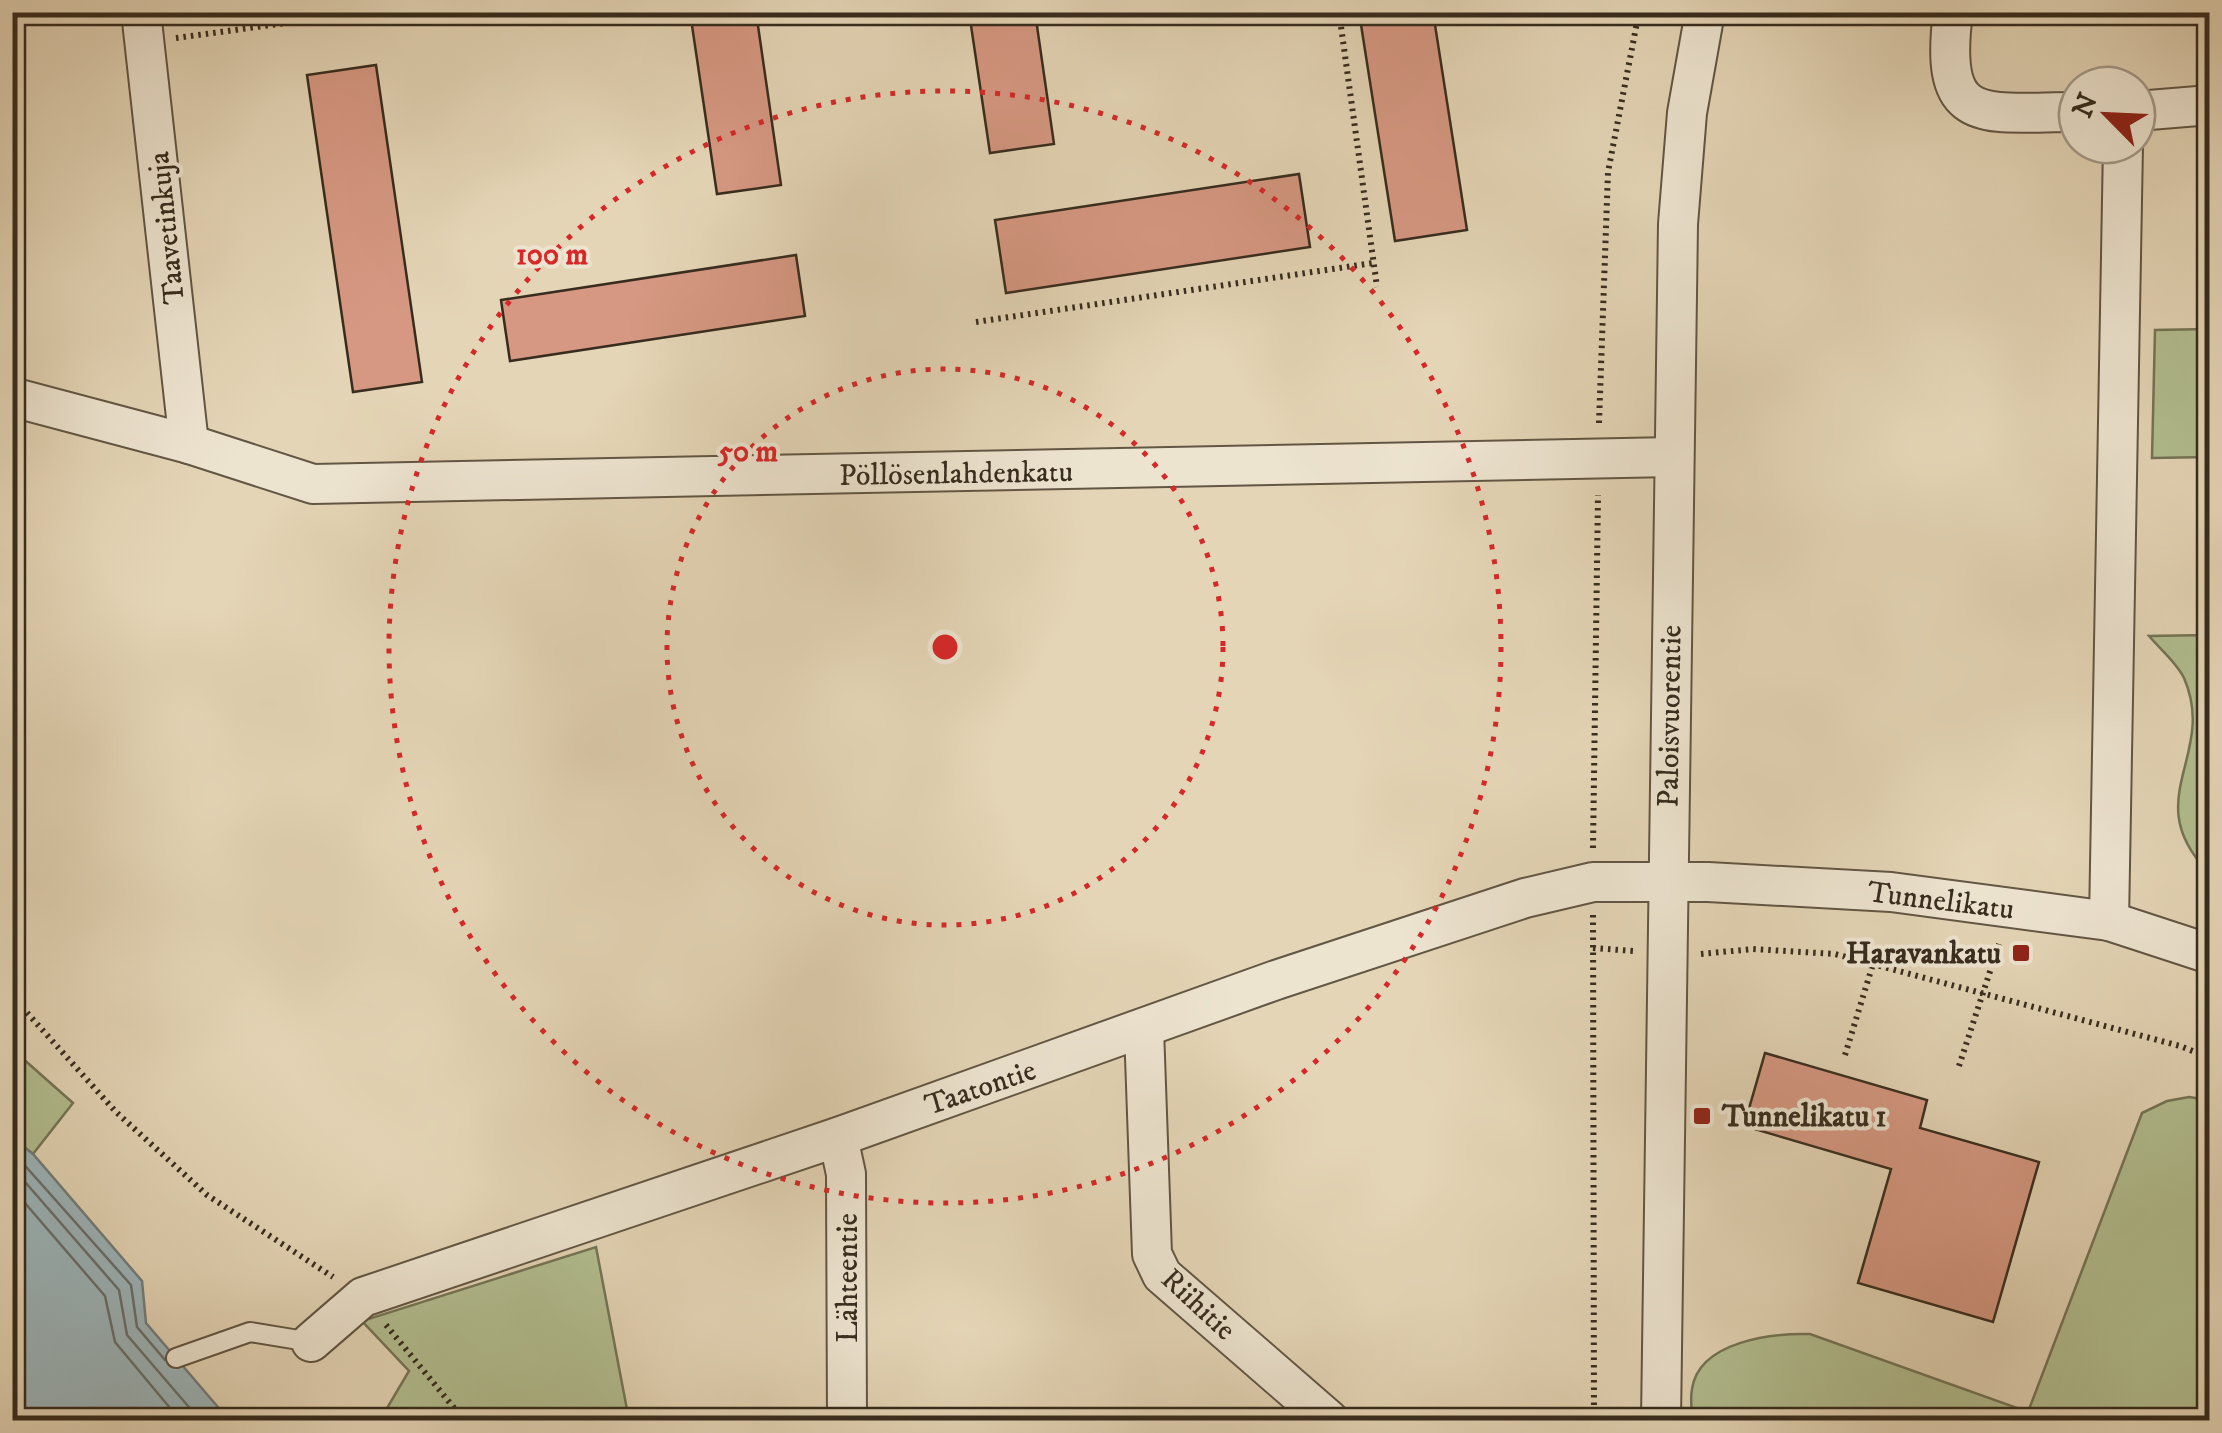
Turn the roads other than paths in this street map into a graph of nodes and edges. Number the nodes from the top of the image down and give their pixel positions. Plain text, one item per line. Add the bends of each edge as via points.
1 (1705, 12) edge
2 (1954, 12) edge
3 (143, 27) edge
4 (2210, 106) edge
5 (2157, 110) edge
6 (2057, 112) edge
7 (2123, 165) edge
8 (12, 397) edge
9 (189, 444) junction
10 (1672, 457) junction
11 (1667, 881) junction
12 (2109, 921) junction
13 (2210, 954) edge
14 (1144, 1028) junction
15 (838, 1137) junction
16 (310, 1342) joint
17 (176, 1358) dead end
18 (847, 1420) edge
19 (1329, 1420) edge
20 (1661, 1420) edge

1 - 10 street, Paloisvuorentie via 1687,112 1678,224
2 - 6 street via 1948,56 1954,91 1969,106
3 - 9 street, Taavetinkuja
4 - 5 street
7 - 12 street
8 - 9 street, Pöllösenlahdenkatu
9 - 10 street, Pöllösenlahdenkatu via 313,484
10 - 11 street, Paloisvuorentie
11 - 12 street, Tunnelikatu via 1890,892
11 - 14 street, Taatontie via 1593,882 1526,898
11 - 20 street, Paloisvuorentie
12 - 13 street, Tunnelikatu
14 - 15 street, Taatontie
14 - 19 street, Riihitie via 1152,1254 1162,1275
15 - 16 street, Taatontie via 362,1297
15 - 18 street, Lähteentie via 846,1174
16 - 17 lane via 250,1332

